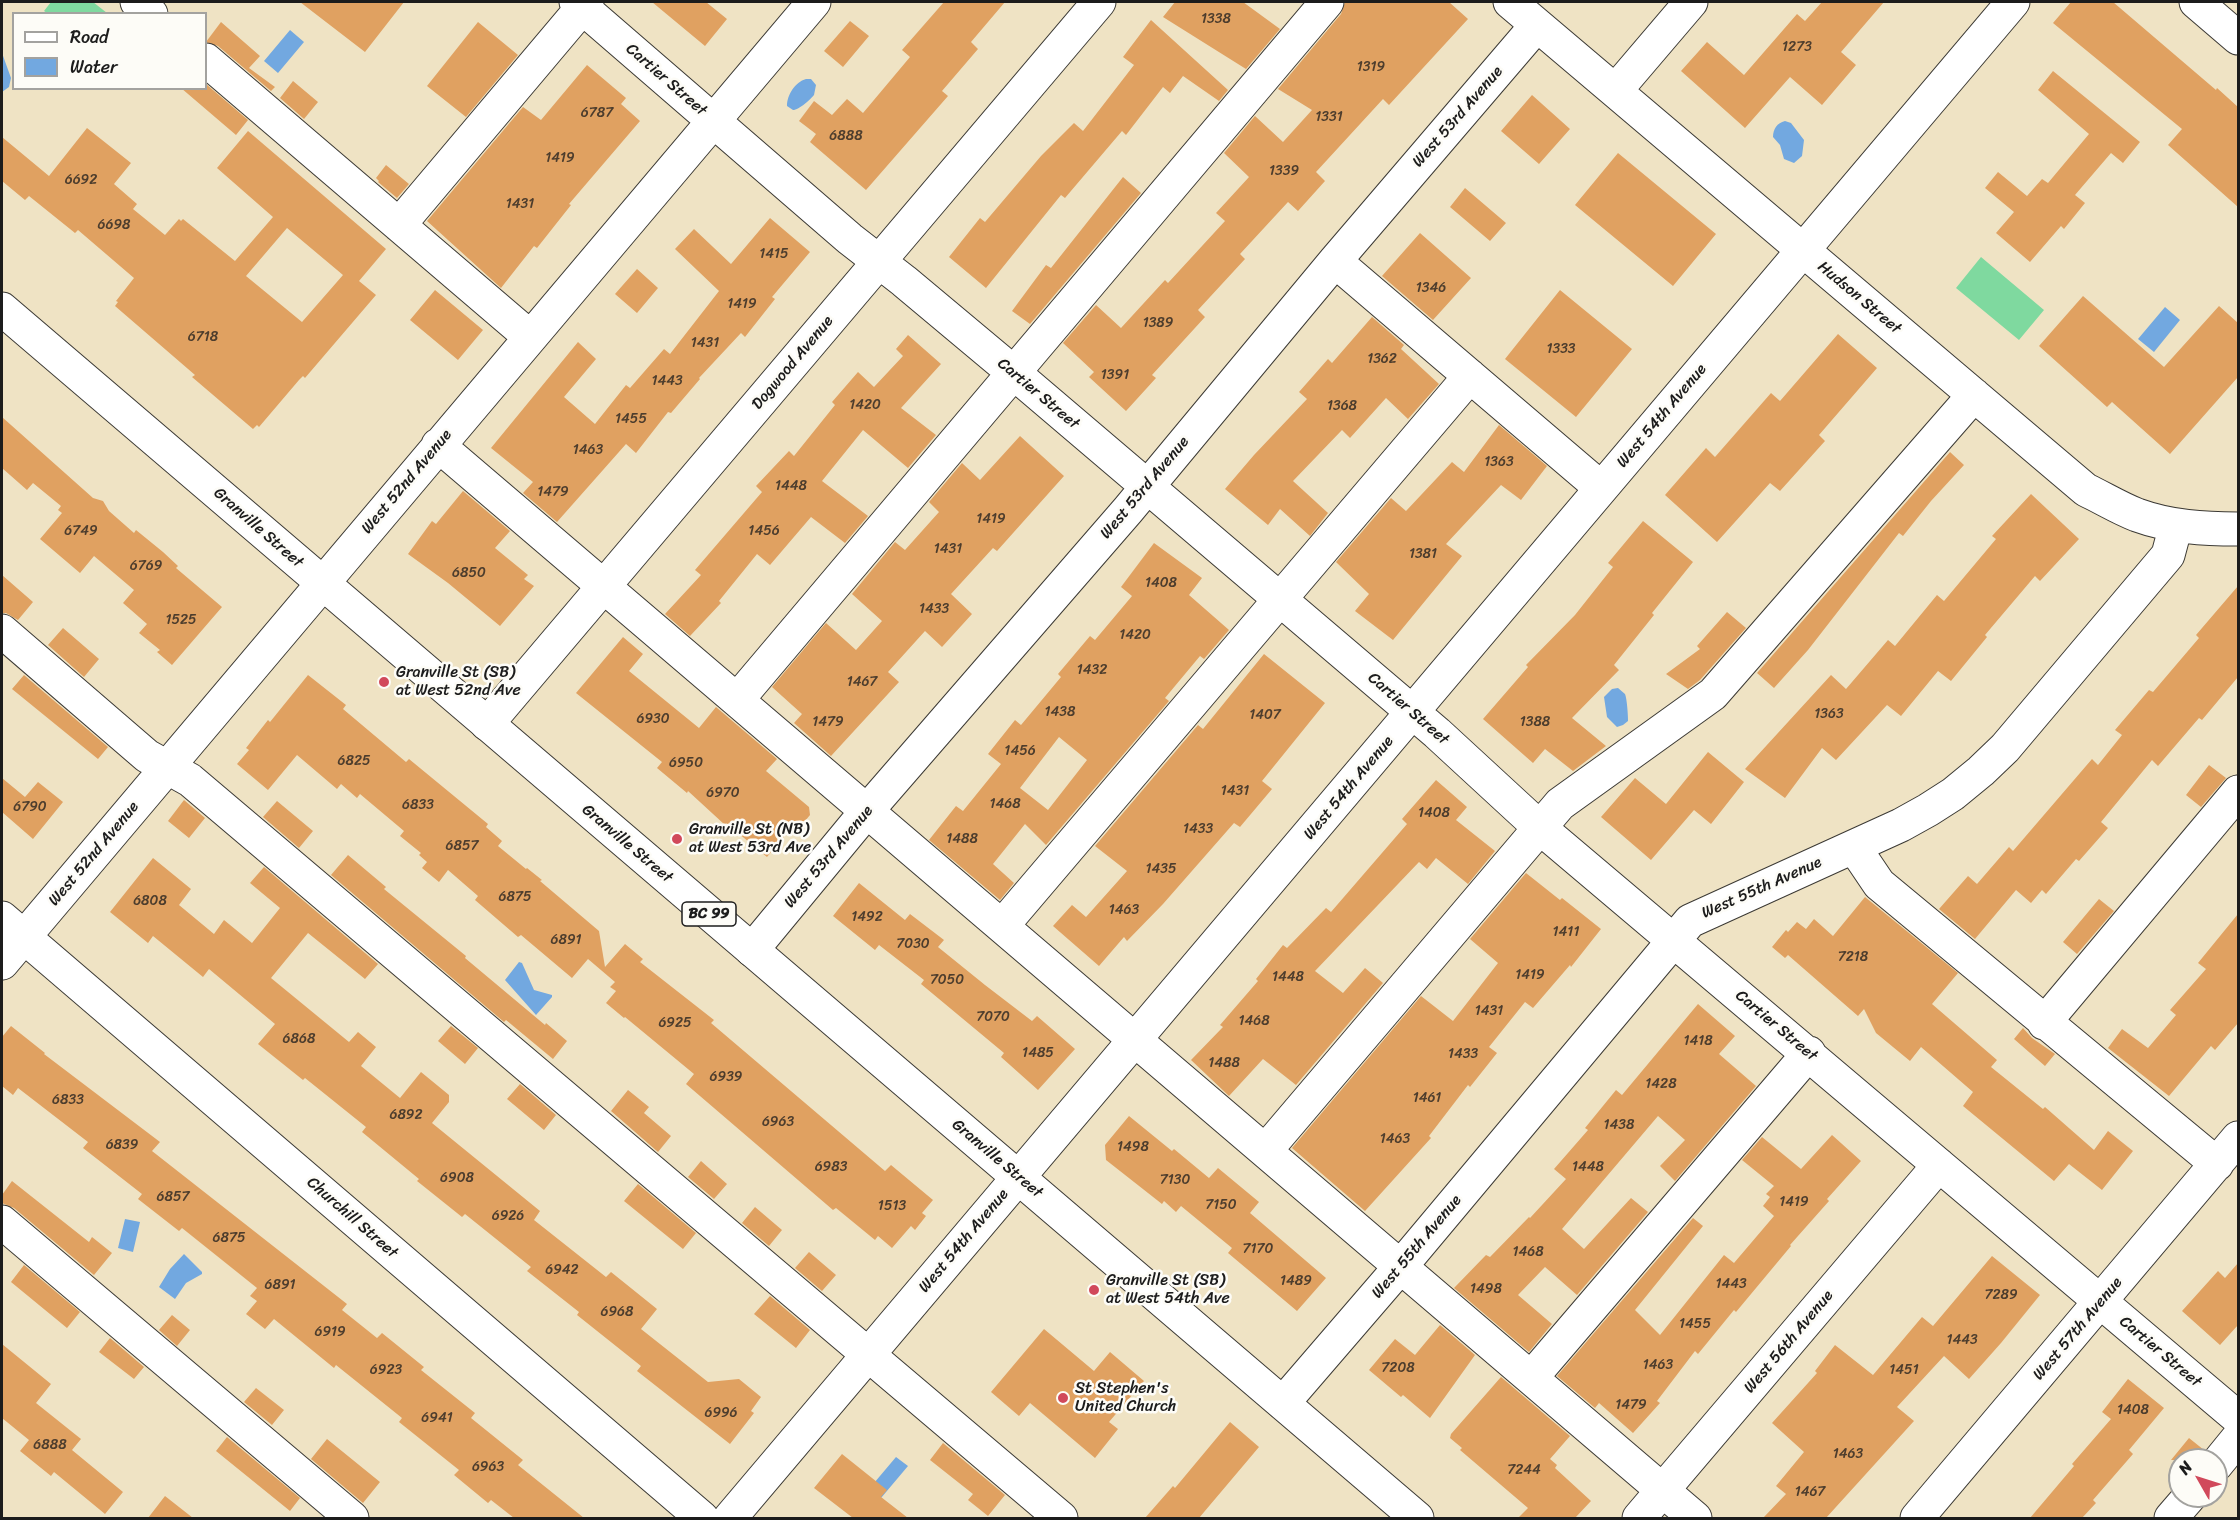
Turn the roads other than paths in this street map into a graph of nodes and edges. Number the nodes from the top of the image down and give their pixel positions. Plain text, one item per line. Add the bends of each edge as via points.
1 (137, 2) edge
2 (814, 2) edge
3 (1099, 2) edge
4 (1327, 2) edge
5 (1509, 2) edge
6 (1691, 2) edge
7 (2013, 2) edge
8 (2196, 2) edge
9 (582, 4) edge
10 (150, 12) edge
11 (1537, 25) junction
12 (2238, 38) edge
13 (207, 61) edge
14 (1616, 90) junction
15 (713, 120) junction
16 (399, 225) junction
17 (1803, 250) junction
18 (1335, 261) junction
19 (879, 262) junction
20 (2, 309) edge
21 (530, 337) junction
22 (1014, 373) junction
23 (1470, 376) junction
24 (1974, 395) junction
25 (438, 445) junction
26 (1147, 487) junction
27 (1601, 488) junction
28 (2176, 525) junction
29 (2238, 529) edge
30 (322, 583) junction
31 (603, 586) junction
32 (1280, 599) junction
33 (2, 631) edge
34 (737, 700) junction
35 (1412, 712) junction
36 (487, 724) junction
37 (168, 767) junction
38 (2238, 792) edge
39 (866, 812) junction
40 (1539, 827) junction
41 (1854, 847) junction
42 (1002, 926) junction
43 (13, 928) edge
44 (1674, 940) junction
45 (752, 950) junction
46 (2, 963) edge
47 (2044, 1023) junction
48 (1135, 1039) junction
49 (1809, 1053) junction
50 (2238, 1138) edge
51 (1266, 1150) junction
52 (2217, 1164) junction
53 (1939, 1165) junction
54 (1018, 1178) junction
55 (2, 1222) edge
56 (1401, 1266) junction
57 (2100, 1303) junction
58 (869, 1354) junction
59 (1531, 1378) junction
60 (1283, 1403) junction
61 (2238, 1418) edge
62 (2238, 1438) edge
63 (2228, 1450) edge
64 (1663, 1491) junction
65 (352, 1518) edge
66 (702, 1518) edge
67 (730, 1518) edge
68 (1061, 1518) edge
69 (1417, 1518) edge
70 (1640, 1518) edge
71 (1695, 1518) edge
72 (1917, 1518) edge

1 - 10 main road
2 - 15 main road, West 52nd Avenue
3 - 19 main road, Dogwood Avenue
4 - 22 main road
5 - 11 main road, Hudson Street
6 - 14 main road
7 - 17 main road, West 54th Avenue
8 - 12 main road
9 - 15 main road, Cartier Street
9 - 16 main road
11 - 14 main road, Hudson Street
11 - 18 main road, West 53rd Avenue
13 - 16 main road
14 - 17 main road, Hudson Street
15 - 19 main road, Cartier Street
15 - 21 main road, West 52nd Avenue
16 - 21 main road
17 - 24 main road, Hudson Street
17 - 27 main road, West 54th Avenue
18 - 23 main road
18 - 26 main road, West 53rd Avenue
19 - 22 main road, Cartier Street
19 - 31 main road, Dogwood Avenue
20 - 30 main road, Granville Street / BC 99
21 - 25 main road, West 52nd Avenue
22 - 26 main road, Cartier Street
22 - 34 main road
23 - 27 main road
23 - 32 main road
24 - 28 main road, Hudson Street via 2086,490 2136,514
24 - 40 main road via 1713,694 1560,804
25 - 30 main road, West 52nd Avenue
25 - 31 main road
26 - 32 main road, Cartier Street
26 - 39 main road, West 53rd Avenue
27 - 35 main road, West 54th Avenue
28 - 29 main road, Hudson Street
28 - 41 main road, West 55th Avenue via 2168,555 1997,756 1928,810
30 - 36 main road, Granville Street / BC 99
30 - 37 main road, West 52nd Avenue
31 - 34 main road
31 - 36 main road, Dogwood Avenue
32 - 35 main road, Cartier Street
32 - 42 main road
33 - 37 main road via 147,756
34 - 39 main road
35 - 40 main road, Cartier Street
35 - 48 main road, West 54th Avenue
36 - 45 main road, Granville Street / BC 99
37 - 43 main road, West 52nd Avenue
37 - 58 main road via 190,780
38 - 47 main road
39 - 42 main road
39 - 45 main road, West 53rd Avenue
40 - 44 main road, Cartier Street
40 - 51 main road
41 - 44 main road, West 55th Avenue via 1694,919
41 - 47 main road via 1879,884
42 - 48 main road
43 - 46 main road, West 52nd Avenue
43 - 66 main road, Churchill Street
44 - 49 main road, Cartier Street
44 - 56 main road, West 55th Avenue
45 - 54 main road, Granville Street / BC 99
47 - 52 main road
48 - 51 main road
48 - 54 main road, West 54th Avenue
49 - 53 main road, Cartier Street
49 - 59 main road
50 - 52 main road, West 57th Avenue
51 - 56 main road
52 - 57 main road, West 57th Avenue
53 - 57 main road, Cartier Street
53 - 64 main road, West 56th Avenue
54 - 58 main road, West 54th Avenue
54 - 60 main road, Granville Street / BC 99
55 - 65 main road
56 - 59 main road
56 - 60 main road, West 55th Avenue
57 - 61 main road, Cartier Street
57 - 72 main road, West 57th Avenue
58 - 67 main road, West 54th Avenue
58 - 68 main road
59 - 64 main road
60 - 69 main road, Granville Street / BC 99
62 - 63 main road
64 - 70 main road, West 56th Avenue
64 - 71 main road

